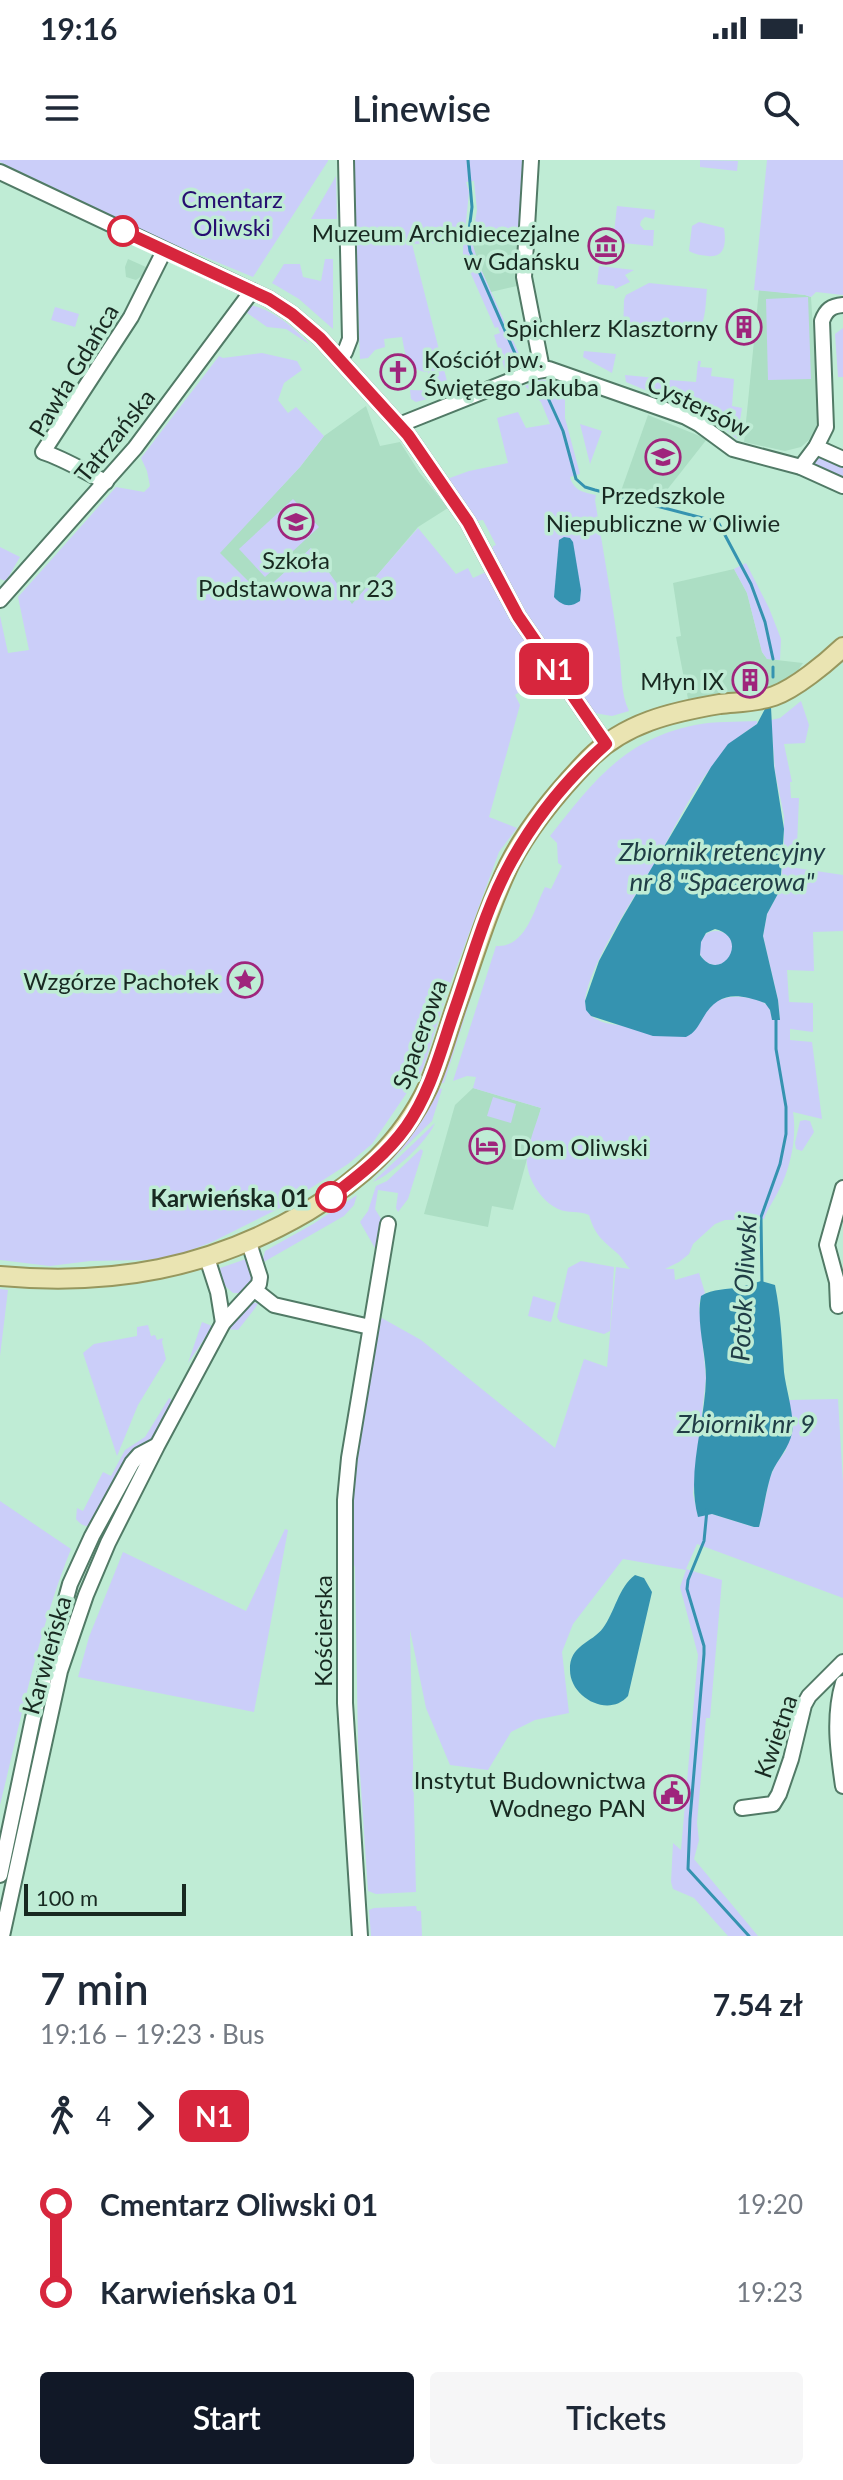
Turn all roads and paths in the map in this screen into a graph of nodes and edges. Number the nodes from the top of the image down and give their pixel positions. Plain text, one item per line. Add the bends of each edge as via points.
1 (346, 160) edge
2 (531, 160) edge
3 (0, 172) edge
4 (164, 251) junction
5 (252, 291) junction
6 (843, 305) edge
7 (340, 359) junction
8 (542, 369) junction
9 (399, 425) junction
10 (816, 447) junction
11 (843, 459) edge
12 (801, 467) junction
13 (106, 482) junction
14 (843, 486) edge
15 (0, 600) edge
16 (842, 650) edge
17 (592, 725) junction
18 (606, 744) junction
19 (591, 757) junction
20 (843, 1188) edge
21 (388, 1224) dead end
22 (249, 1243) junction
23 (207, 1258) junction
24 (0, 1276) edge
25 (255, 1290) junction
26 (218, 1292) junction
27 (242, 1302) junction
28 (838, 1306) dead end
29 (223, 1323) junction
30 (370, 1327) junction
31 (157, 1446) junction
32 (843, 1662) edge
33 (843, 1683) edge
34 (843, 1786) edge
35 (742, 1808) dead end
36 (0, 1875) edge
37 (2, 1936) edge
38 (360, 1936) edge

1 - 7 street via 350,339
2 - 8 street via 524,277
3 - 4 street
4 - 5 street
4 - 13 street, Pawła Gdańca via 131,317 43,452
5 - 7 street via 292,314
5 - 13 street, Tatrzańska
6 - 10 street via 832,306 822,321 827,411
7 - 9 street
8 - 9 street
8 - 12 street, Cystersów via 686,417 733,449
9 - 17 street via 468,522 518,616
10 - 11 street
10 - 12 street
12 - 14 street, Cystersów
13 - 15 street, Tatrzańska
16 - 18 main road, Spacerowa via 791,687 766,698 655,718
17 - 18 street
17 - 19 street
18 - 19 main road, Spacerowa
19 - 22 main road, Spacerowa via 511,862 430,1083 406,1127 331,1197
20 - 28 street via 827,1245
21 - 30 street, Kościerska
22 - 23 main road, Spacerowa
22 - 25 street via 260,1277
23 - 24 main road, Spacerowa via 97,1278
23 - 26 street
25 - 27 street, Karwieńska
25 - 30 street via 274,1305
26 - 27 street
26 - 29 street
27 - 29 street, Karwieńska
29 - 31 street, Karwieńska
30 - 38 street, Kościerska via 344,1528 345,1703
31 - 36 street, Karwieńska via 132,1463 70,1584 33,1718
31 - 37 street, Karwieńska via 108,1543 60,1671
32 - 35 street, Kwietna via 804,1705 773,1804
33 - 34 street via 837,1715

